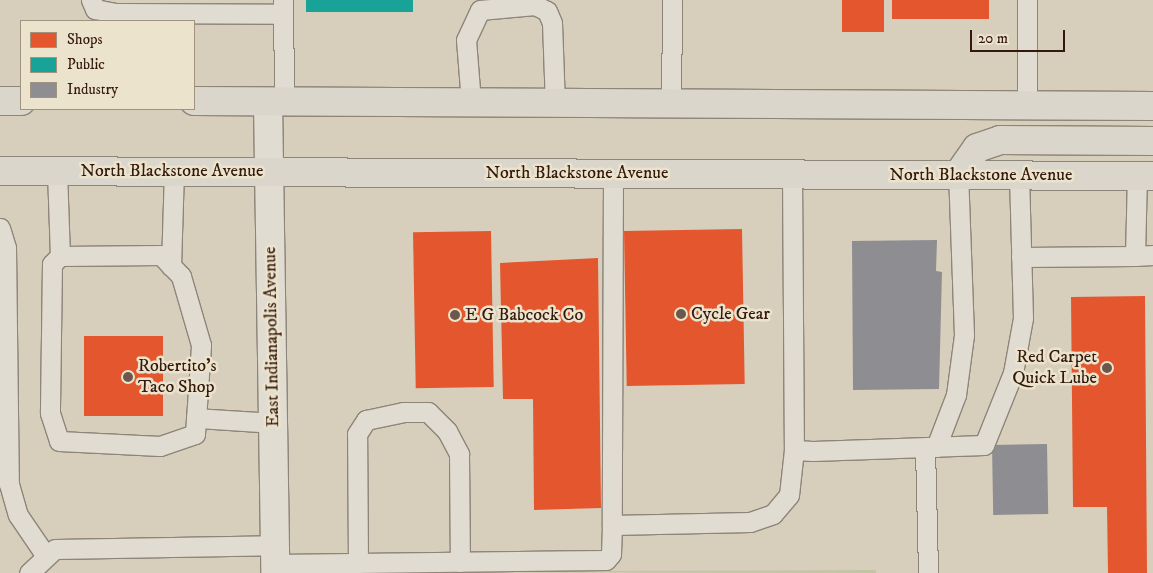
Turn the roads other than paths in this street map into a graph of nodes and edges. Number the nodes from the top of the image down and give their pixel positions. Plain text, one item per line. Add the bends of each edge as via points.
1 (90, 0) edge
2 (672, 0) edge
3 (1027, 0) edge
4 (535, 2) edge
5 (283, 7) edge
6 (0, 101) edge
7 (20, 101) edge
8 (195, 102) edge
9 (276, 102) junction
10 (471, 102) junction
11 (555, 102) junction
12 (671, 103) junction
13 (1027, 106) junction
14 (1153, 106) edge
15 (1153, 141) edge
16 (0, 171) edge
17 (57, 171) junction
18 (174, 171) junction
19 (269, 171) junction
20 (613, 173) junction
21 (792, 174) junction
22 (958, 175) junction
23 (1019, 175) junction
24 (1145, 176) edge
25 (0, 228) edge
26 (60, 256) junction
27 (1144, 256) edge
28 (1021, 257) junction
29 (171, 266) junction
30 (196, 418) junction
31 (273, 423) junction
32 (931, 448) junction
33 (794, 450) junction
34 (612, 525) junction
35 (46, 556) junction
36 (274, 561) edge
37 (460, 562) junction
38 (358, 563) junction
39 (29, 573) edge
40 (928, 573) edge

1 - 5 lane via 95,9 116,13
2 - 12 lane
3 - 13 lane
4 - 10 lane via 480,10 466,40
4 - 11 lane via 547,11 552,22
5 - 9 lane
6 - 7 main road
8 - 9 main road
9 - 10 main road
9 - 19 street, East Indianapolis Avenue
10 - 11 main road
11 - 12 main road
12 - 13 main road
13 - 14 main road
15 - 22 main road via 1000,140 977,148
16 - 17 main road, North Blackstone Avenue
17 - 18 main road, North Blackstone Avenue
17 - 26 lane
18 - 19 main road, North Blackstone Avenue
18 - 29 lane
19 - 20 main road, North Blackstone Avenue
19 - 31 street, East Indianapolis Avenue
20 - 21 main road, North Blackstone Avenue
20 - 34 lane
21 - 22 main road, North Blackstone Avenue
21 - 33 lane
22 - 23 main road, North Blackstone Avenue
22 - 32 lane via 964,335 956,395
23 - 24 main road, North Blackstone Avenue
23 - 28 lane
24 - 27 lane
25 - 35 lane via 6,248 9,484 18,515
26 - 29 lane via 161,255
26 - 30 lane via 52,264 50,413 59,441 160,446 195,434
27 - 28 lane
28 - 32 lane via 1023,318 1013,373 984,445
29 - 30 lane via 181,276 201,345
30 - 31 lane
31 - 36 street, East Indianapolis Avenue
32 - 33 lane
32 - 40 lane
33 - 34 lane via 789,495 774,514 750,522
34 - 37 lane via 611,554 606,560
35 - 36 lane via 55,548 75,546
35 - 39 lane
36 - 38 lane
37 - 38 lane
37 - 38 lane via 459,454 447,431 428,412 403,412 366,420 357,434

